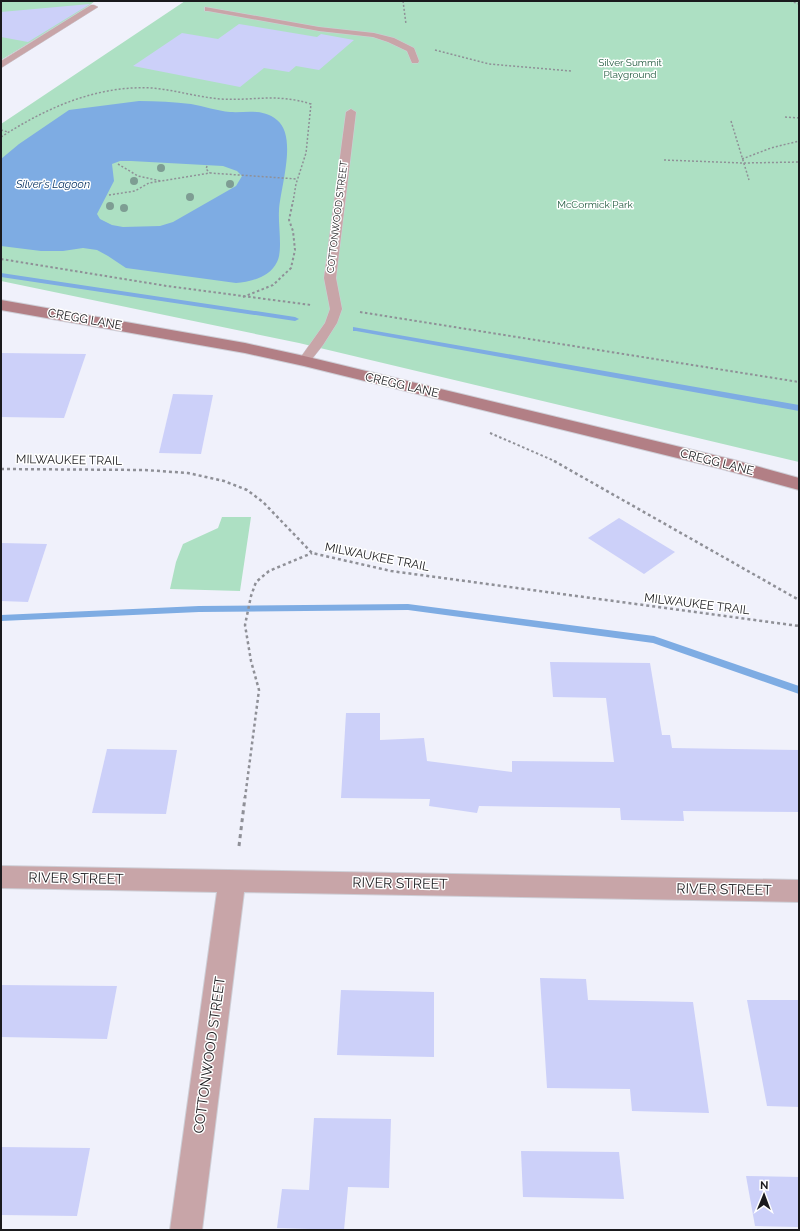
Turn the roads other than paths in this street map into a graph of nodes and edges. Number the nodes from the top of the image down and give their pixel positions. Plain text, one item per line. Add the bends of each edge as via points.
1 (94, 7) dead end
2 (208, 9) dead end
3 (415, 61) dead end
4 (1, 65) edge
5 (351, 112) dead end
6 (1, 305) edge
7 (304, 361) junction
8 (799, 484) edge
9 (1, 877) edge
10 (232, 880) junction
11 (799, 891) edge
12 (186, 1230) edge

1 - 4 lane
2 - 3 lane via 319,29 374,35 411,50
5 - 7 lane, COTTONWOOD STREET via 330,278 336,309 319,342
6 - 7 street, CREGG LANE via 245,348
7 - 8 street, CREGG LANE via 704,458
9 - 10 street, RIVER STREET
10 - 11 street, RIVER STREET
10 - 12 street, COTTONWOOD STREET

